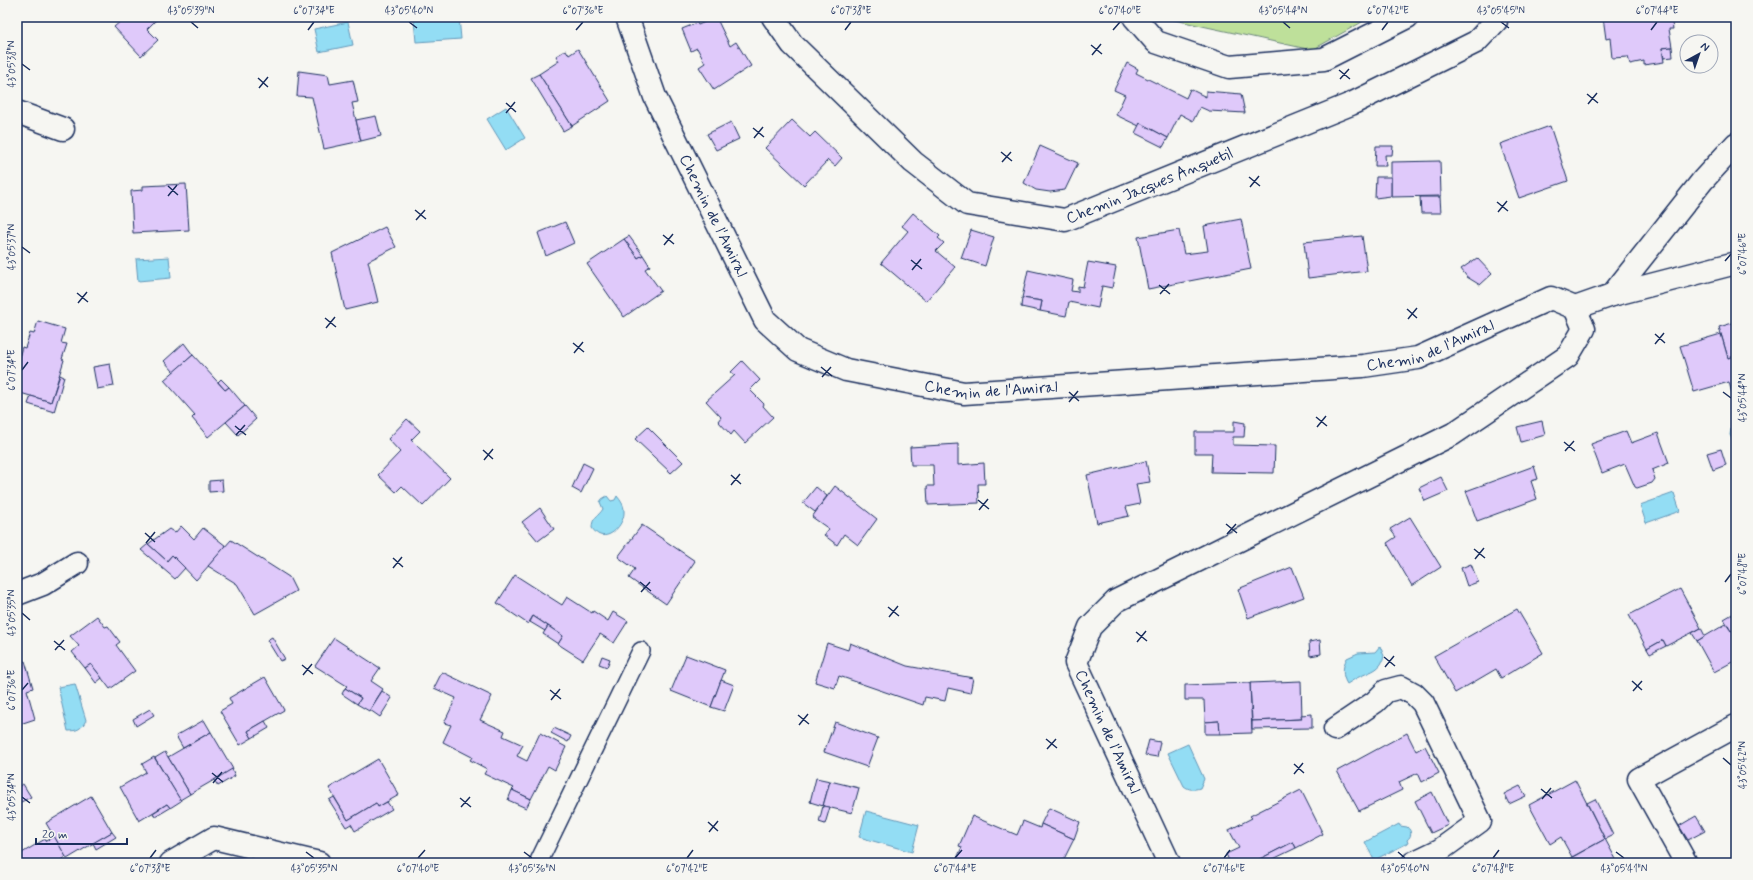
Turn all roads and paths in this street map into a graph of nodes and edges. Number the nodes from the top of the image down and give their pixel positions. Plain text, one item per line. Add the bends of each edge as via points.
1 (627, 17) edge
2 (773, 17) edge
3 (1134, 17) edge
4 (1408, 17) edge
5 (1496, 17) edge
6 (17, 112) edge
7 (64, 129) dead end
8 (1736, 144) edge
9 (1736, 264) edge
10 (1612, 295) junction
11 (1574, 308) junction
12 (77, 563) dead end
13 (17, 594) edge
14 (641, 651) dead end
15 (1736, 726) edge
16 (1335, 729) dead end
17 (171, 863) edge
18 (319, 863) edge
19 (538, 863) edge
20 (1169, 863) edge
21 (1413, 863) edge
22 (1686, 863) edge

1 - 11 street, Chemin de l'Amiral via 655,97 765,320 798,350 846,370 964,393 1363,366 1418,358 1552,298
2 - 5 street, Chemin Jacques Anquetil via 792,44 913,162 967,204 1065,220 1351,104 1476,42
3 - 4 street via 1156,42 1229,68 1324,59
6 - 7 street
8 - 10 street via 1703,180
9 - 10 street
10 - 11 street
11 - 20 street, Chemin de l'Amiral via 1584,329 1568,356 1453,434 1116,601 1090,627 1076,663
12 - 13 street via 44,584
14 - 19 lane
15 - 22 street via 1639,779
16 - 21 street via 1375,702 1386,691 1401,688 1414,694 1423,703 1480,821 1440,850
17 - 18 street via 214,838

